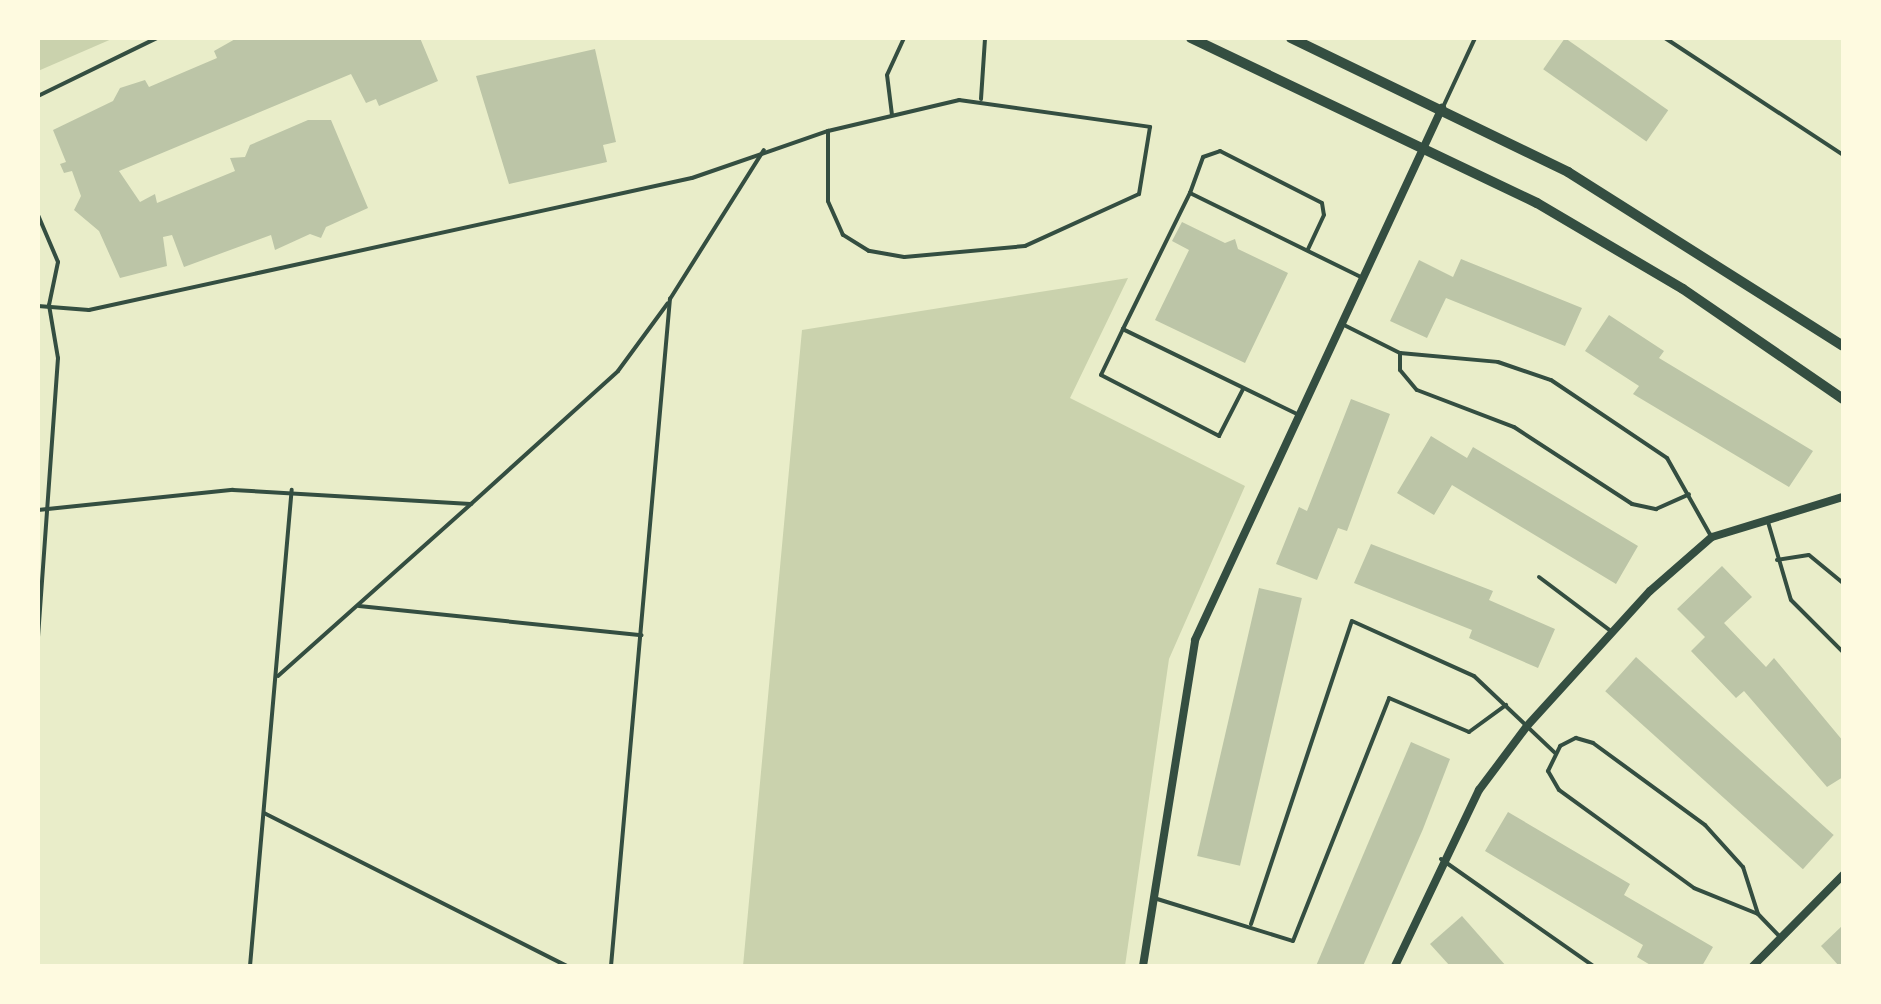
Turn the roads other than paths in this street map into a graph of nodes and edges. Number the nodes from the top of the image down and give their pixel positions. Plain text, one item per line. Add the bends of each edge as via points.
1 (157, 38) edge
2 (904, 38) edge
3 (985, 38) edge
4 (1191, 38) edge
5 (1291, 38) edge
6 (1475, 38) edge
7 (1665, 38) edge
8 (38, 96) edge
9 (981, 99) junction
10 (1443, 107) junction
11 (892, 116) junction
12 (828, 131) junction
13 (1427, 145) junction
14 (765, 150) junction
15 (1843, 155) edge
16 (1190, 193) junction
17 (38, 215) edge
18 (1308, 251) junction
19 (1364, 278) junction
20 (670, 299) junction
21 (49, 305) junction
22 (38, 306) edge
23 (1341, 324) junction
24 (1123, 329) junction
25 (1843, 346) edge
26 (1400, 353) junction
27 (1243, 388) junction
28 (1843, 399) edge
29 (1299, 415) junction
30 (292, 490) junction
31 (1689, 494) junction
32 (1843, 497) edge
33 (471, 504) junction
34 (50, 507) junction
35 (38, 510) edge
36 (1768, 522) junction
37 (1712, 537) junction
38 (1777, 560) junction
39 (1539, 577) dead end
40 (1843, 583) edge
41 (359, 606) junction
42 (1613, 632) junction
43 (642, 635) junction
44 (38, 638) edge
45 (1843, 652) edge
46 (276, 678) junction
47 (1506, 705) junction
48 (1527, 726) junction
49 (1555, 753) junction
50 (264, 813) junction
51 (1441, 859) junction
52 (1843, 875) edge
53 (1152, 898) junction
54 (1758, 914) junction
55 (1251, 924) junction
56 (1781, 938) junction
57 (1591, 965) edge
58 (250, 966) edge
59 (567, 966) edge
60 (611, 966) edge
61 (1143, 966) edge
62 (1395, 966) edge
63 (1753, 966) edge

1 - 8 lane
2 - 11 lane via 887,75
3 - 9 lane
4 - 13 street
5 - 10 street
6 - 10 lane
7 - 15 lane
9 - 11 lane
9 - 12 lane via 1150,127 1139,194 1025,246 929,256 869,251 843,235 828,201
10 - 13 street
10 - 25 street via 1620,202
11 - 12 lane
12 - 14 lane
13 - 19 street
13 - 28 street via 1625,253
14 - 20 lane
14 - 21 lane via 692,178 89,310
16 - 18 lane
16 - 18 lane via 1210,151 1248,164 1324,205
16 - 24 lane
17 - 21 lane via 58,262
18 - 19 lane
19 - 23 street
20 - 33 lane via 618,371
20 - 43 lane
21 - 22 lane
21 - 34 lane via 58,358
23 - 26 lane
23 - 29 street
24 - 27 lane
24 - 27 lane via 1101,375 1219,436
26 - 31 lane via 1534,372 1662,454
26 - 31 lane via 1400,370 1417,390 1522,432 1637,507 1656,509
27 - 29 lane
29 - 53 street via 1191,651
30 - 33 lane
30 - 34 lane
30 - 46 lane
31 - 37 lane
32 - 36 street
33 - 41 lane
34 - 35 lane
34 - 44 lane
36 - 37 street
36 - 38 lane
37 - 42 street
38 - 40 lane via 1809,555
38 - 45 lane via 1799,612
39 - 42 lane
41 - 43 lane
41 - 46 lane
42 - 48 street
43 - 60 lane
46 - 50 lane
47 - 48 lane
47 - 55 lane via 1469,732 1389,698 1293,941
47 - 55 lane via 1465,670 1352,621
48 - 49 lane
48 - 51 street
49 - 54 lane via 1548,774 1559,790 1694,888
49 - 54 lane via 1567,740 1585,739 1696,818 1743,867
50 - 58 lane
50 - 59 lane
51 - 57 lane
51 - 62 street
52 - 56 street
53 - 55 lane
53 - 61 street
54 - 56 lane
56 - 63 street

